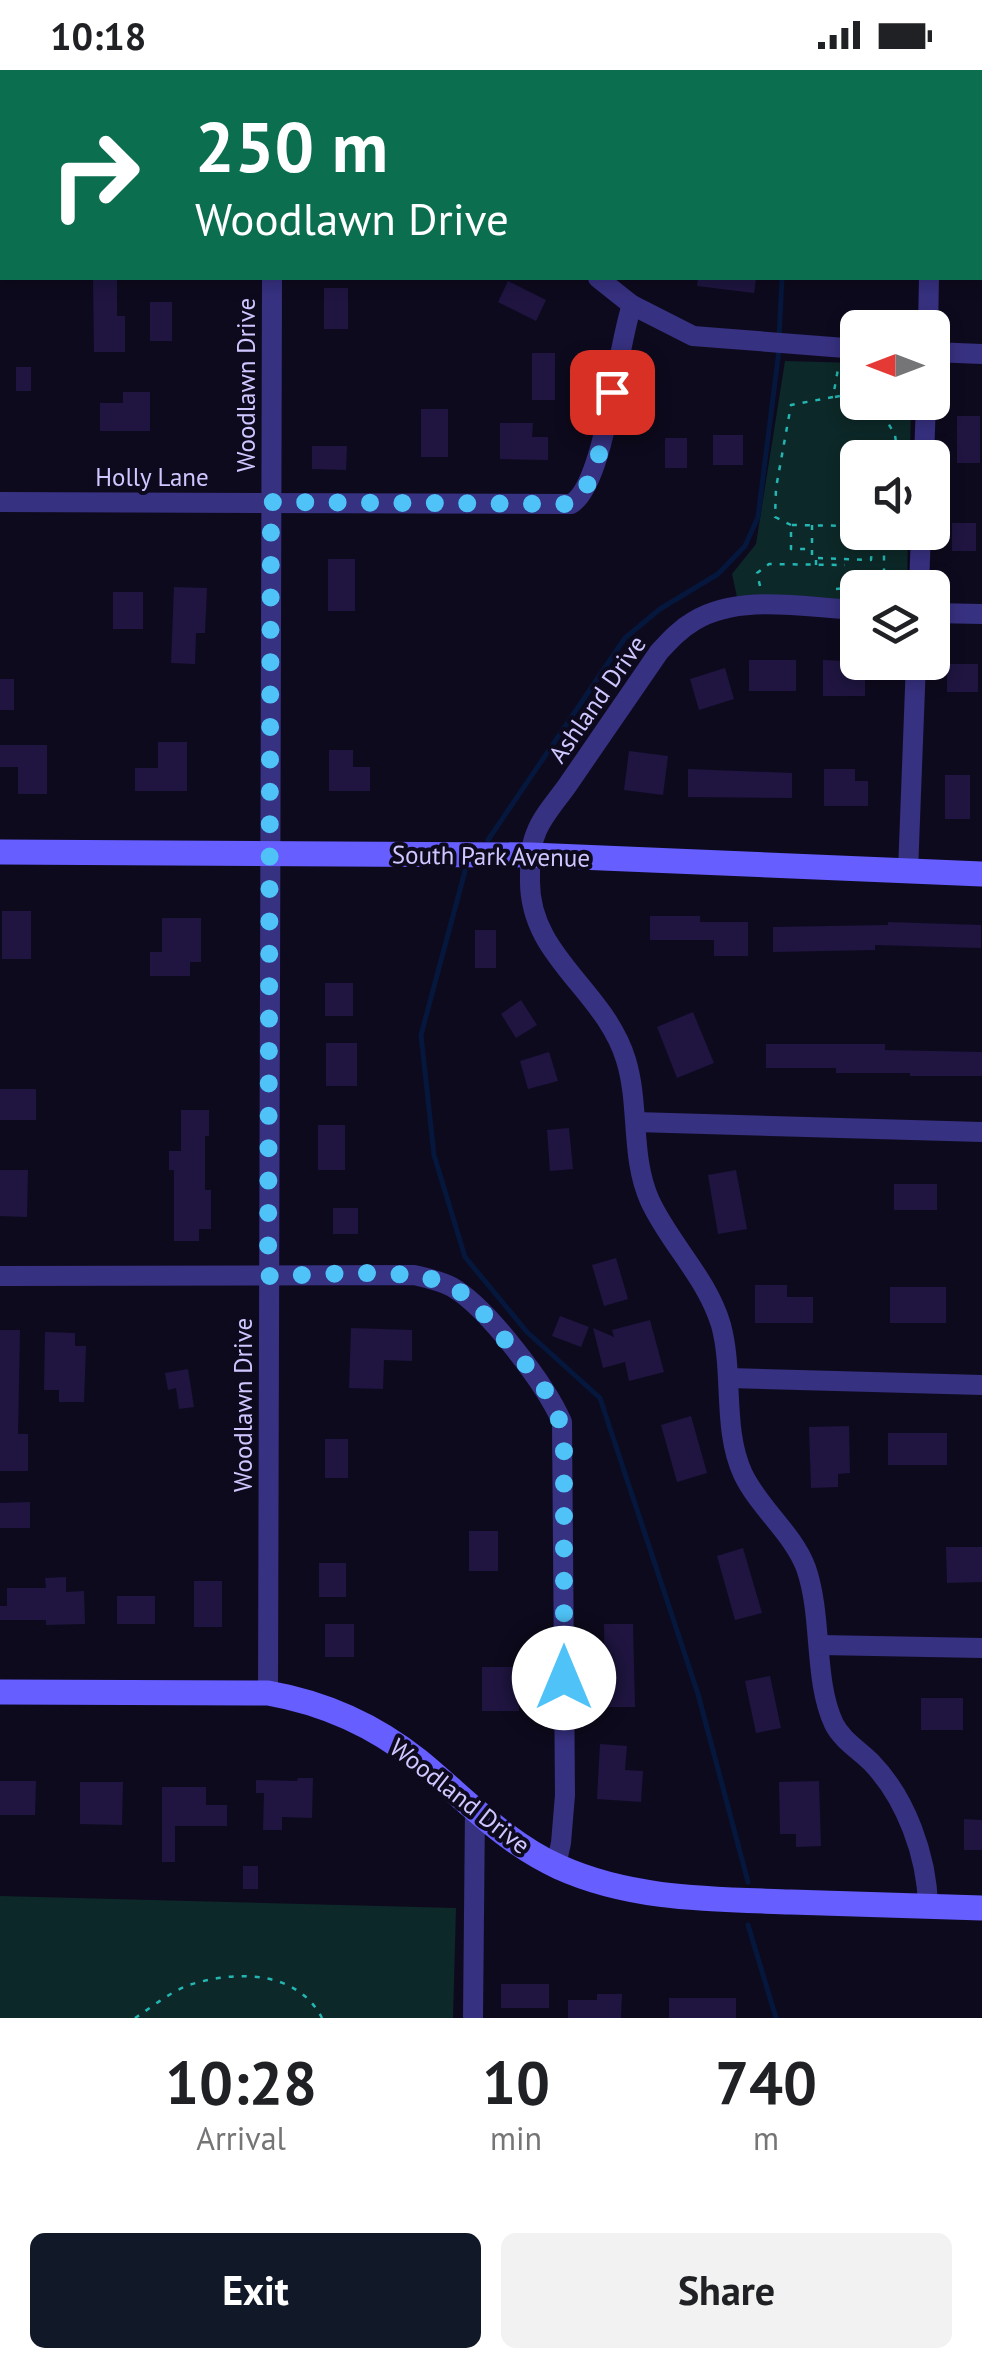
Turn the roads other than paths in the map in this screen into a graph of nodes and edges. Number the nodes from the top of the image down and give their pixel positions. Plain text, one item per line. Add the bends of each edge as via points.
1 (272, 280) edge
2 (601, 280) edge
3 (929, 280) edge
4 (632, 305) junction
5 (928, 310) edge
6 (840, 348) edge
7 (950, 353) edge
8 (982, 354) edge
9 (0, 502) edge
10 (271, 502) junction
11 (840, 609) edge
12 (950, 613) edge
13 (982, 614) edge
14 (915, 680) edge
15 (0, 852) edge
16 (271, 852) junction
17 (531, 855) junction
18 (908, 872) junction
19 (982, 874) edge
20 (636, 1122) junction
21 (982, 1132) edge
22 (0, 1276) edge
23 (268, 1276) junction
24 (729, 1378) junction
25 (982, 1385) edge
26 (820, 1645) junction
27 (982, 1648) edge
28 (0, 1692) edge
29 (268, 1694) junction
30 (475, 1810) junction
31 (556, 1865) junction
32 (928, 1906) junction
33 (982, 1908) edge
34 (473, 2018) edge

1 - 10 street, Woodlawn Drive
2 - 4 street
3 - 5 street
4 - 6 street via 693,336
4 - 10 street, Holly Lane via 607,424 576,502
7 - 8 street
9 - 10 street, Holly Lane
10 - 16 street, Woodlawn Drive
11 - 17 street, Ashland Drive via 746,606 696,619 676,634 536,832
12 - 13 street
14 - 18 street
15 - 16 main road, South Park Avenue
16 - 17 main road, South Park Avenue
16 - 23 street, Woodlawn Drive
17 - 18 main road, South Park Avenue
17 - 20 street via 531,906 566,969 618,1036
18 - 19 main road, South Park Avenue
20 - 21 street
20 - 24 street via 651,1203 714,1306
22 - 23 street
23 - 29 street, Woodlawn Drive
23 - 31 street via 414,1276 452,1286 471,1300 554,1403 564,1444 565,1795
24 - 25 street
24 - 26 street via 734,1447 755,1493 804,1564
26 - 27 street
26 - 32 street via 833,1721 883,1776 911,1826 928,1878
28 - 29 main road, Woodland Drive
29 - 30 main road, Woodland Drive via 354,1718
30 - 31 main road, Woodland Drive
30 - 34 street
31 - 32 main road, Woodland Drive via 660,1895
32 - 33 main road, Woodland Drive

